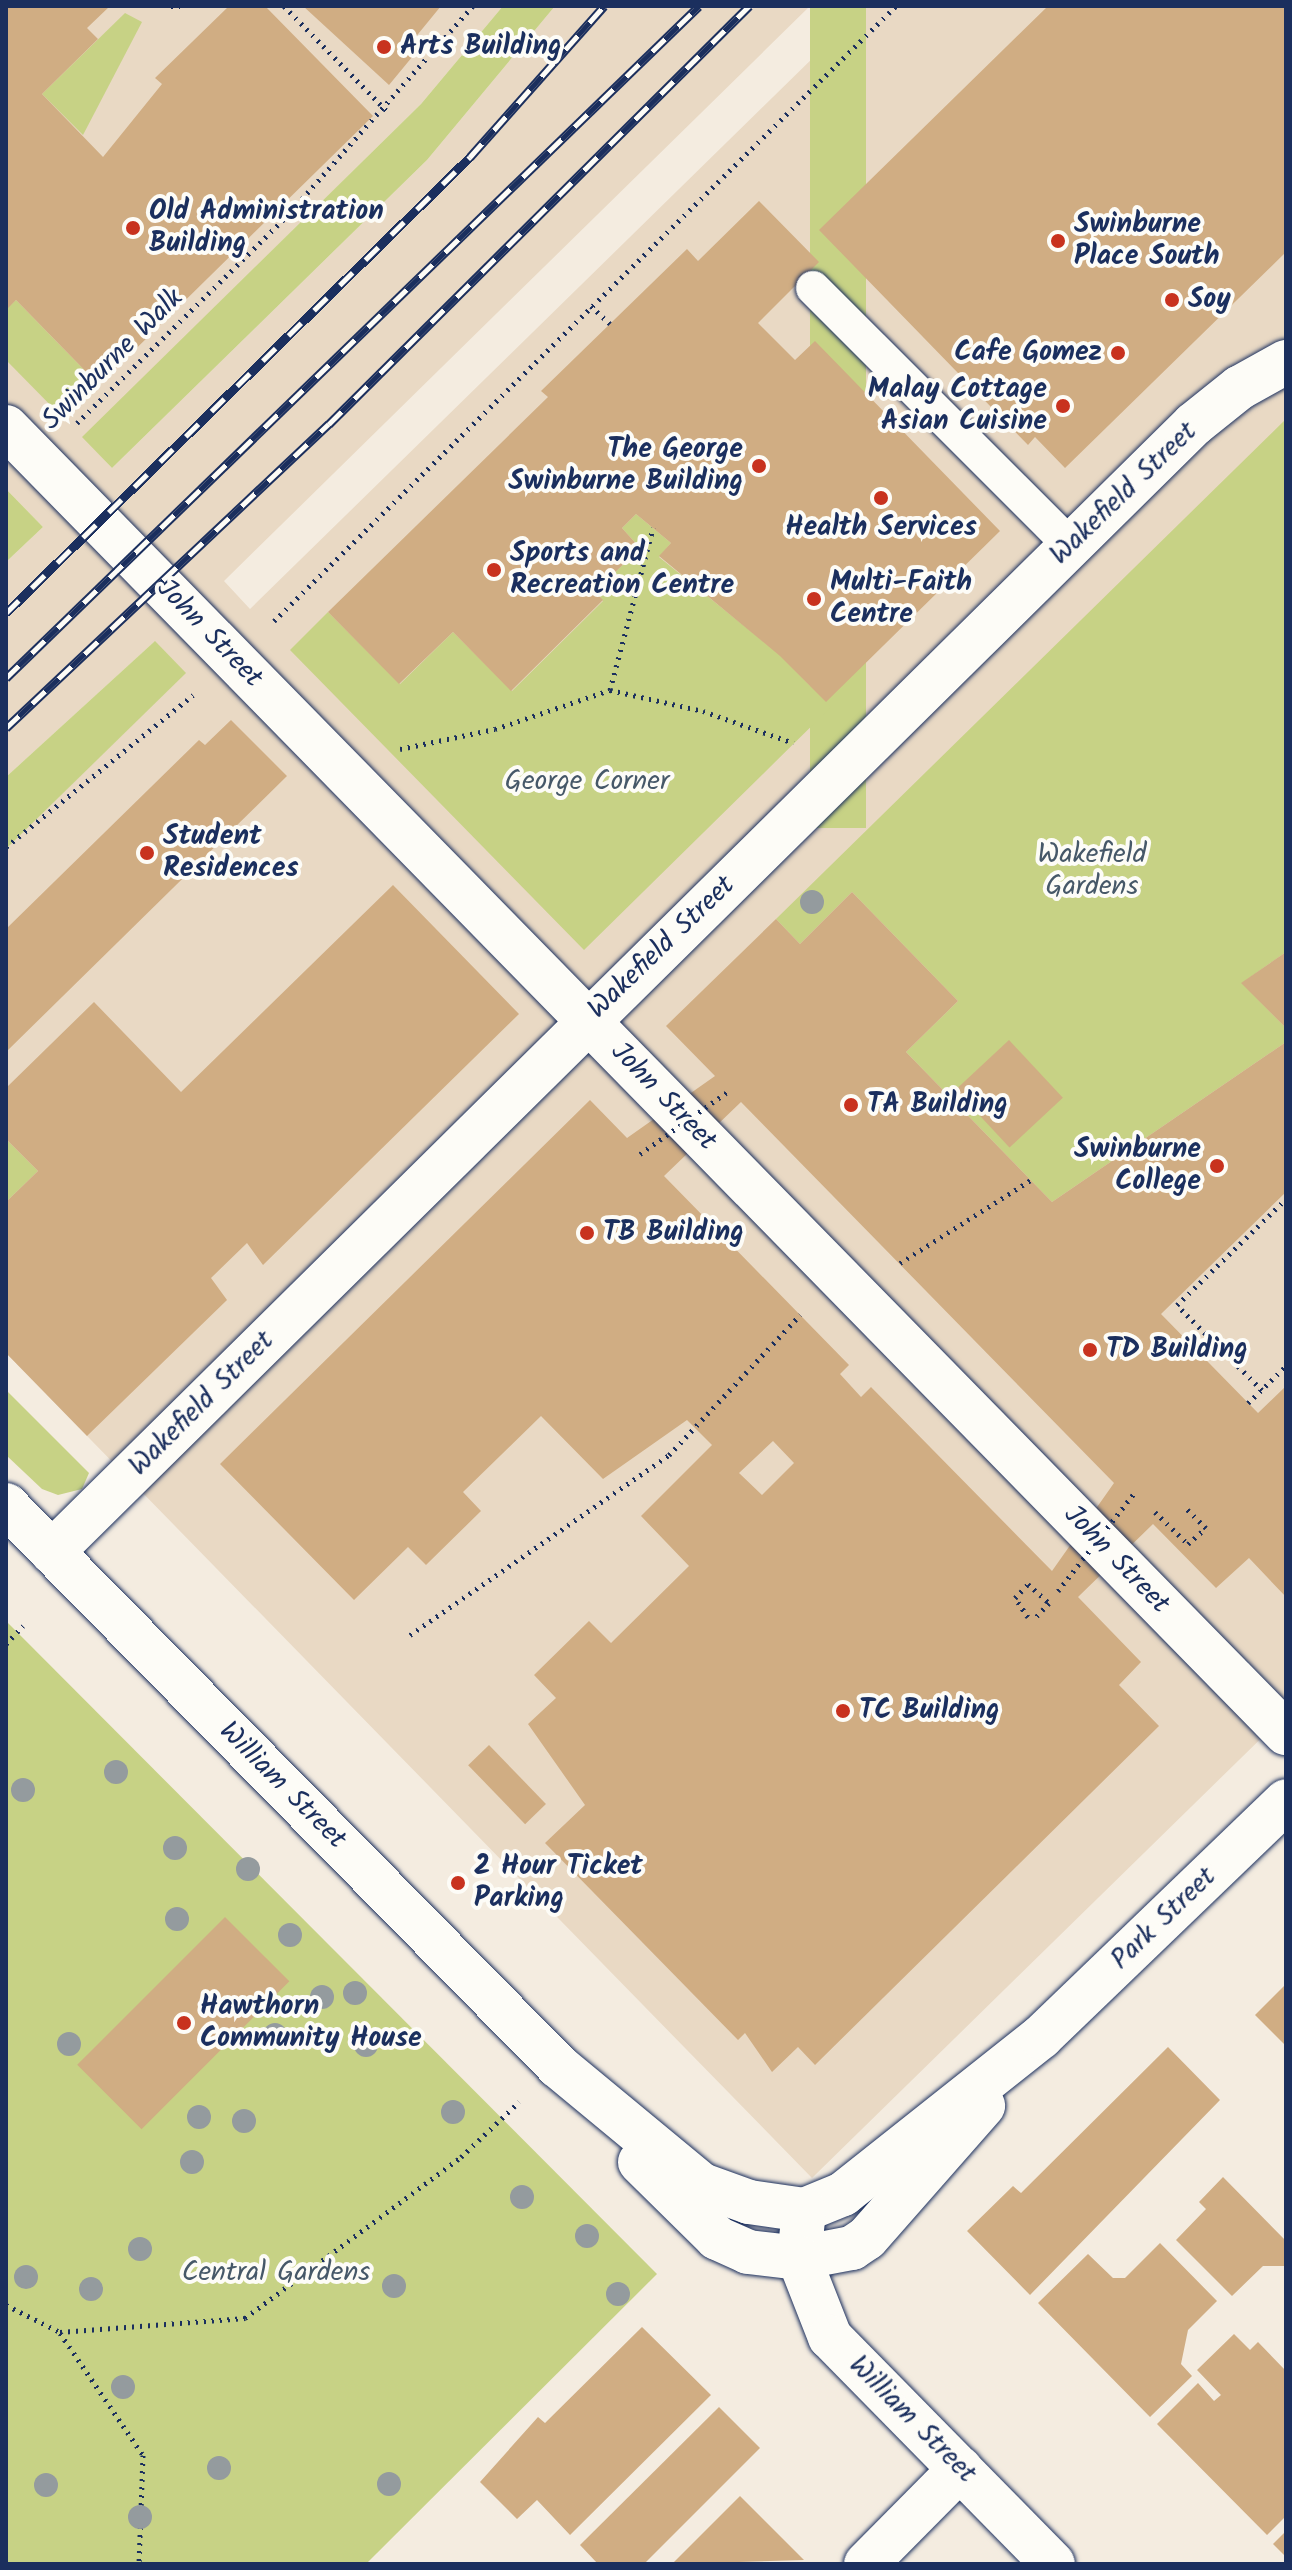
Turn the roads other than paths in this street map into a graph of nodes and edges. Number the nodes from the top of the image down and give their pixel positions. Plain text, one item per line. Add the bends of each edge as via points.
1 (813, 288) dead end
2 (1286, 362) edge
3 (6, 427) edge
4 (1071, 546) junction
5 (588, 1020) junction
6 (6, 1505) edge
7 (52, 1552) junction
8 (1286, 1733) edge
9 (1286, 1801) edge
10 (1041, 2037) junction
11 (558, 2066) junction
12 (804, 2210) junction
13 (799, 2258) junction
14 (960, 2469) junction
15 (866, 2564) edge
16 (1053, 2564) edge

1 - 4 lane
2 - 4 street, Wakefield Street via 1239,388 1194,424
3 - 5 street, John Street
4 - 5 street, Wakefield Street
5 - 7 street, Wakefield Street
5 - 8 street, John Street
6 - 7 street, William Street
7 - 11 street, William Street
9 - 10 street, Park Street
10 - 12 street, Park Street via 843,2194
10 - 13 street, Park Street via 878,2228 852,2248
11 - 12 street, William Street via 702,2185 749,2202
11 - 13 street, William Street via 699,2224 748,2252
12 - 13 street, William Street
13 - 14 street, William Street via 830,2337
14 - 15 street
14 - 16 street, William Street

